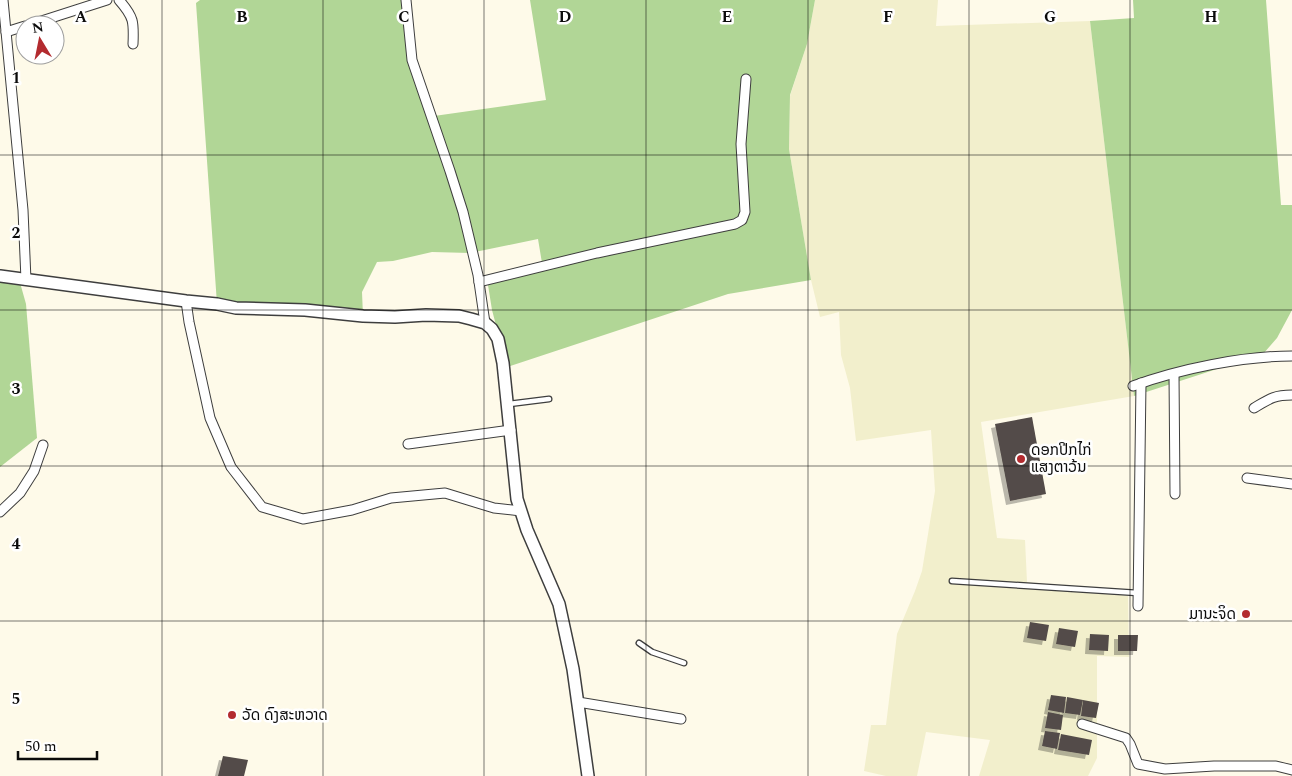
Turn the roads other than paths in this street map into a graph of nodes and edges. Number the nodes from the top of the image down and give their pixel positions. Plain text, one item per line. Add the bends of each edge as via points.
1 (3, 0) edge
2 (107, 0) edge
3 (119, 0) edge
4 (406, 0) edge
5 (60, 15) edge
6 (15, 29) edge
7 (6, 32) junction
8 (133, 44) dead end
9 (746, 79) dead end
10 (0, 276) edge
11 (26, 280) junction
12 (479, 282) junction
13 (186, 301) junction
14 (485, 324) junction
15 (1292, 356) edge
16 (1174, 374) junction
17 (1292, 395) edge
18 (549, 399) dead end
19 (508, 404) junction
20 (1254, 408) dead end
21 (511, 430) junction
22 (408, 444) dead end
23 (43, 445) dead end
24 (1247, 478) dead end
25 (1292, 484) edge
26 (1175, 494) dead end
27 (521, 511) junction
28 (0, 512) edge
29 (952, 581) dead end
30 (1138, 593) junction
31 (1138, 606) dead end
32 (639, 643) dead end
33 (684, 663) dead end
34 (578, 702) junction
35 (681, 718) dead end
36 (1082, 724) dead end
37 (1292, 770) edge
38 (588, 776) edge

1 - 7 street
2 - 5 street
3 - 8 street via 130,12 134,25
4 - 12 street via 412,60 463,212
6 - 7 street
7 - 11 street via 23,210
9 - 12 street via 741,144 745,212 742,220
10 - 11 street
11 - 13 street
12 - 14 street
13 - 14 street via 236,308 363,316 459,316
13 - 27 street via 210,418 231,467 262,507 303,519 352,510 391,498 445,493 494,508
14 - 19 street via 498,339
15 - 16 street via 1220,363
16 - 26 street
16 - 30 street via 1137,385
17 - 20 street via 1272,397
18 - 19 lane
19 - 21 street
21 - 22 street
21 - 27 street
23 - 28 street via 34,471 20,493
24 - 25 street
27 - 34 street via 559,604
29 - 30 lane
30 - 31 street
32 - 33 lane via 652,652
34 - 35 street
34 - 38 street
36 - 37 street via 1126,738 1138,764 1165,769 1276,766

